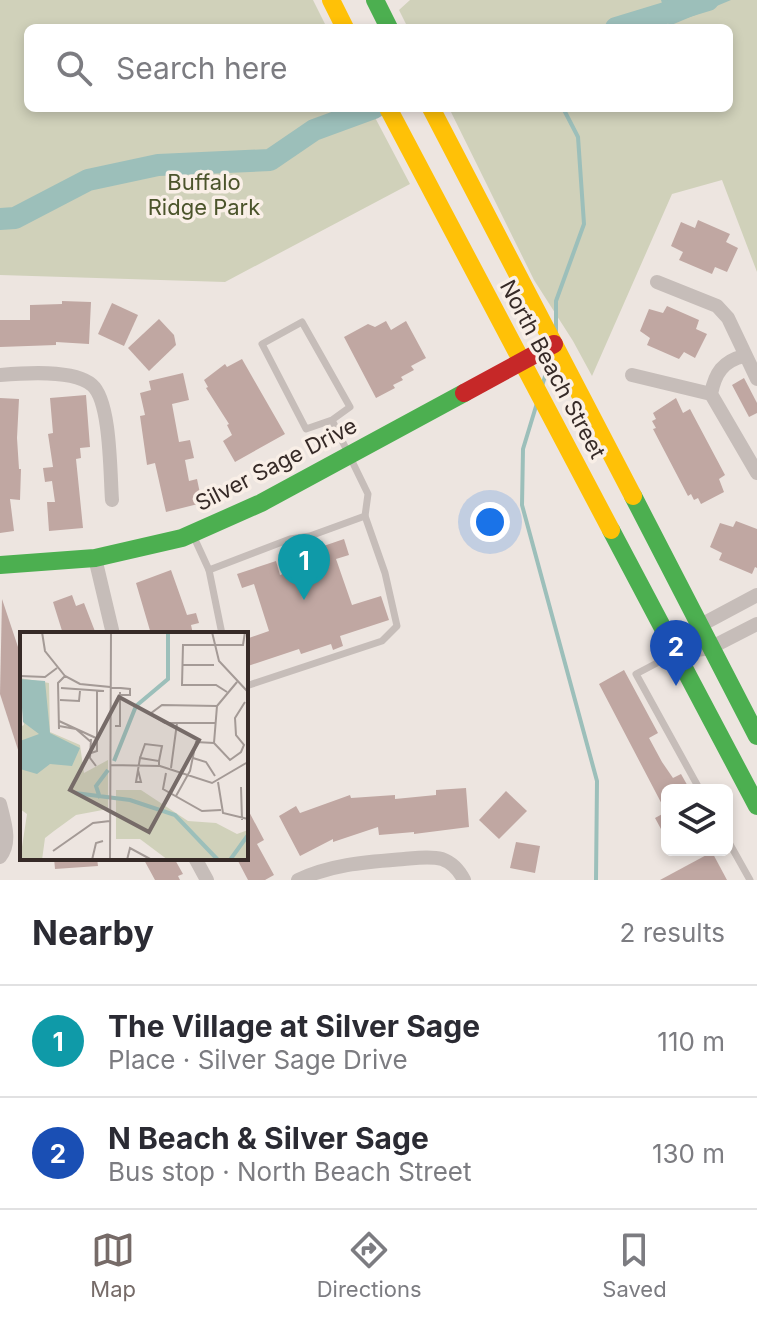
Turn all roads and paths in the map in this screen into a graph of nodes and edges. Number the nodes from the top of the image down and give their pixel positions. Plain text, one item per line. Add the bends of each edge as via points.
1 (331, 0) edge
2 (375, 0) edge
3 (343, 24) edge
4 (387, 24) edge
5 (390, 112) edge
6 (433, 112) edge
7 (657, 282) dead end
8 (554, 344) junction
9 (744, 356) junction
10 (522, 362) junction
11 (0, 375) edge
12 (632, 375) dead end
13 (757, 379) edge
14 (711, 394) junction
15 (332, 420) junction
16 (350, 455) junction
17 (757, 473) edge
18 (112, 500) dead end
19 (365, 516) junction
20 (192, 533) junction
21 (95, 558) junction
22 (0, 565) edge
23 (209, 570) junction
24 (757, 595) edge
25 (757, 624) edge
26 (699, 626) junction
27 (113, 632) edge
28 (222, 632) edge
29 (710, 648) junction
30 (676, 653) junction
31 (248, 685) edge
32 (757, 736) edge
33 (697, 784) edge
34 (0, 804) edge
35 (757, 806) edge
36 (733, 850) edge
37 (0, 857) edge
38 (196, 860) edge
39 (461, 874) edge
40 (207, 880) edge
41 (298, 880) edge
42 (750, 880) edge

1 - 3 main road
2 - 4 main road
5 - 10 main road, North Beach Street
6 - 8 main road, North Beach Street
7 - 9 street via 717,306
8 - 10 main road, Silver Sage Drive
8 - 26 main road, North Beach Street
9 - 13 street
9 - 14 street via 729,360 715,377
10 - 16 main road, Silver Sage Drive
10 - 30 main road, North Beach Street
11 - 18 street via 45,374 90,383 104,411
12 - 14 street
14 - 17 street
15 - 15 lane via 350,407 302,322 262,344 306,429
15 - 16 lane
16 - 19 lane via 368,494
16 - 20 main road, Silver Sage Drive
19 - 23 lane
19 - 31 lane via 397,626 382,641
20 - 21 main road, Silver Sage Drive
20 - 23 lane
21 - 22 main road, Silver Sage Drive
21 - 27 street
23 - 28 lane
24 - 26 street
25 - 29 street
26 - 29 main road, North Beach Street
26 - 30 street
29 - 30 street
29 - 32 main road, North Beach Street
30 - 33 lane via 636,674
30 - 35 main road, North Beach Street
34 - 37 street via 7,841
36 - 42 lane
38 - 40 street
39 - 41 street via 436,858 340,865

